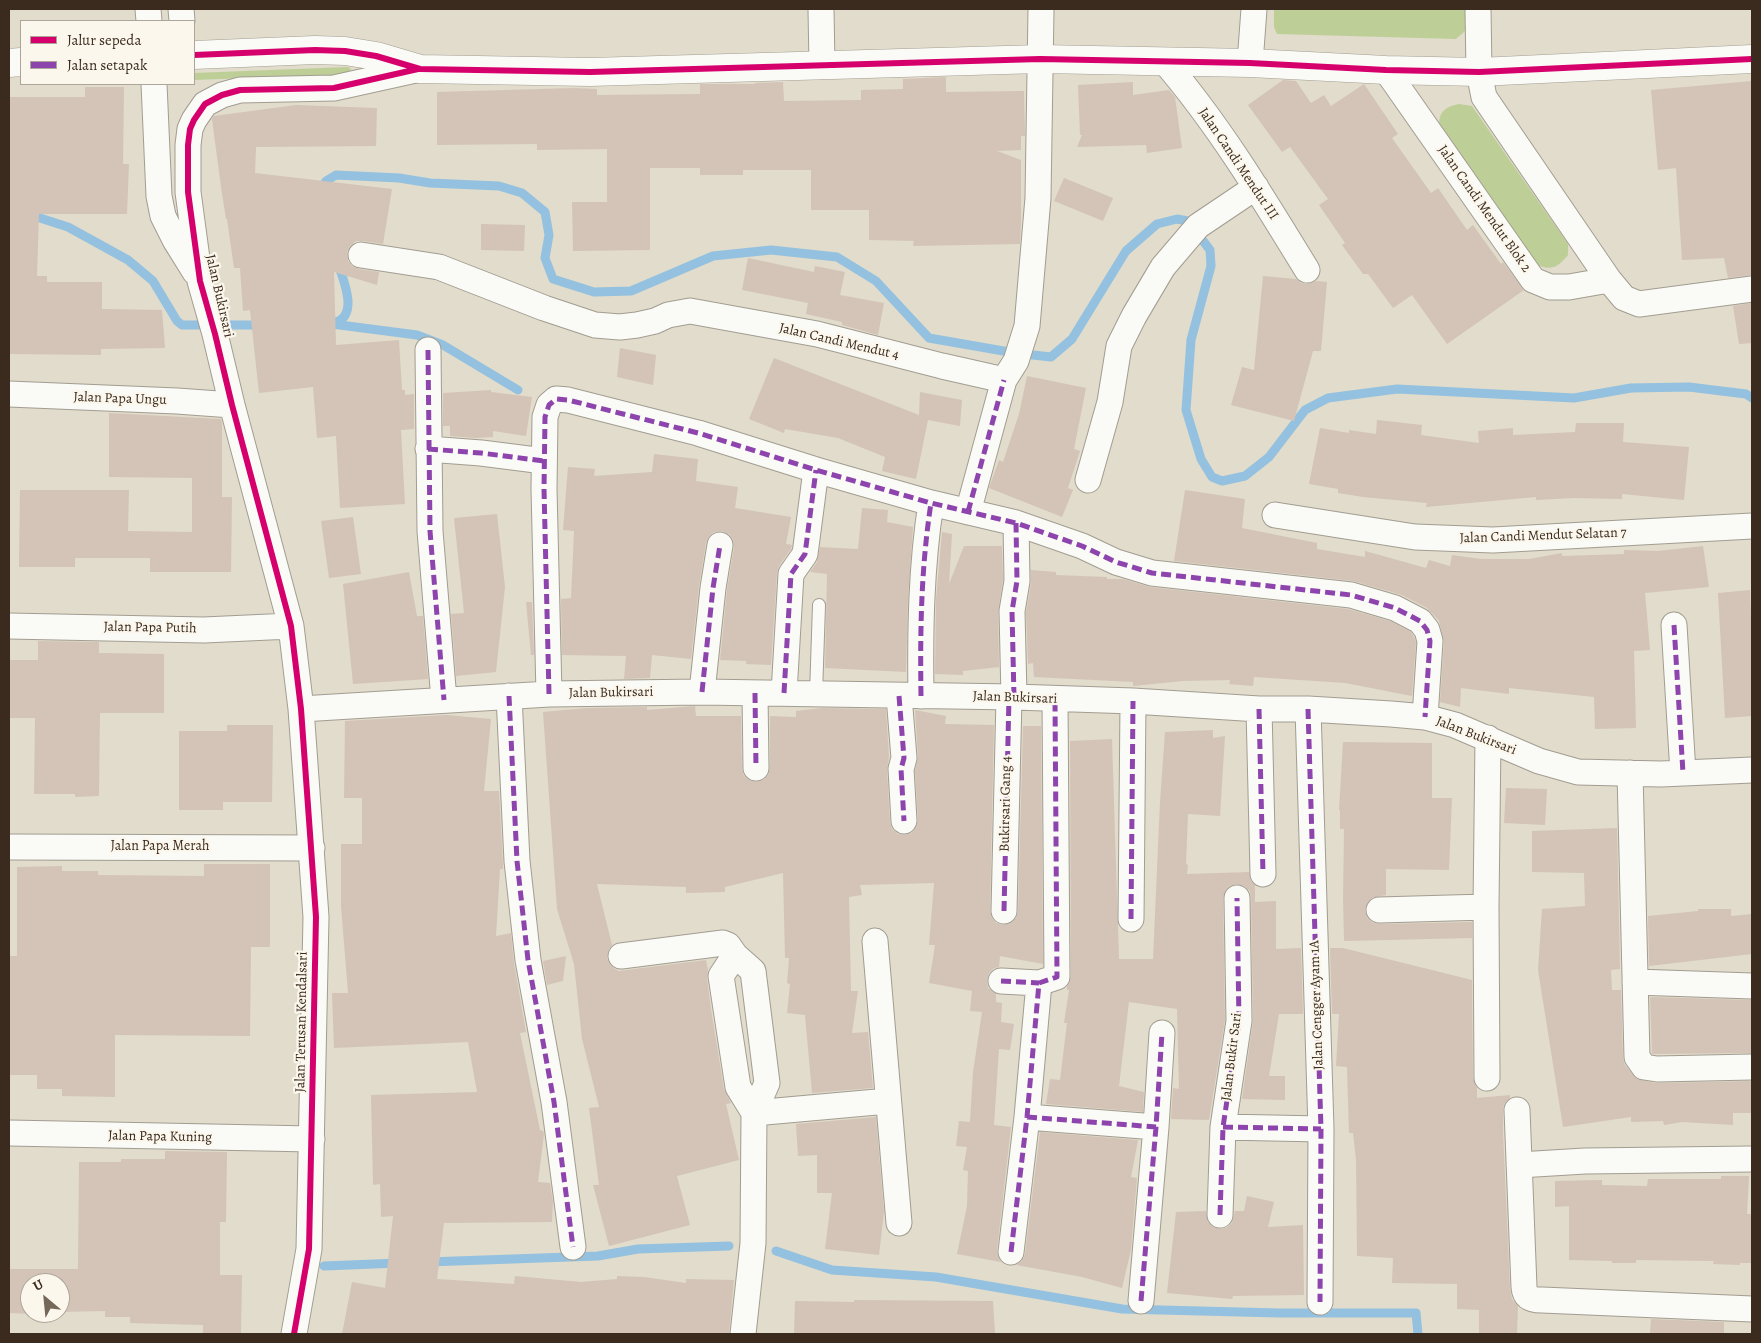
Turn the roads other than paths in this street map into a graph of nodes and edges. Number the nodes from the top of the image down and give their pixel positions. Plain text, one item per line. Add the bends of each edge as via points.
1 (821, 9) edge
2 (1041, 9) edge
3 (1254, 9) edge
4 (1478, 9) edge
5 (195, 55) edge
6 (1040, 59) junction
7 (1752, 60) edge
8 (1164, 61) junction
9 (1250, 63) junction
10 (822, 66) junction
11 (420, 69) junction
12 (1386, 70) junction
13 (1479, 72) junction
14 (154, 85) edge
15 (1256, 187) junction
16 (361, 255) dead end
17 (1307, 270) dead end
18 (200, 280) junction
19 (1609, 280) junction
20 (1752, 289) edge
21 (428, 350) dead end
22 (1010, 370) junction
23 (9, 394) edge
24 (232, 404) junction
25 (428, 449) junction
26 (544, 461) junction
27 (816, 470) junction
28 (1088, 480) dead end
29 (931, 504) junction
30 (968, 512) junction
31 (1275, 515) dead end
32 (1016, 523) junction
33 (1752, 526) edge
34 (720, 545) dead end
35 (819, 604) dead end
36 (1674, 625) dead end
37 (9, 626) edge
38 (291, 626) junction
39 (702, 692) junction
40 (755, 693) junction
41 (549, 694) junction
42 (784, 694) junction
43 (816, 694) junction
44 (509, 696) junction
45 (910, 696) junction
46 (1011, 697) junction
47 (444, 700) junction
48 (1055, 700) junction
49 (1133, 701) junction
50 (301, 709) junction
51 (1259, 709) junction
52 (1308, 709) junction
53 (1425, 717) junction
54 (1488, 738) junction
55 (756, 768) dead end
56 (1752, 770) edge
57 (1630, 773) junction
58 (1683, 773) junction
59 (904, 821) dead end
60 (9, 847) edge
61 (312, 848) junction
62 (1263, 874) dead end
63 (1236, 898) dead end
64 (1486, 907) junction
65 (1379, 910) dead end
66 (1004, 911) dead end
67 (1131, 919) dead end
68 (875, 942) dead end
69 (621, 956) dead end
70 (1001, 981) dead end
71 (1636, 982) junction
72 (1039, 983) junction
73 (1752, 986) edge
74 (1162, 1033) dead end
75 (1752, 1067) edge
76 (1487, 1078) dead end
77 (888, 1101) junction
78 (1517, 1110) dead end
79 (754, 1113) junction
80 (1027, 1117) junction
81 (1156, 1127) junction
82 (1223, 1127) junction
83 (1321, 1129) junction
84 (9, 1133) edge
85 (312, 1139) junction
86 (1752, 1159) edge
87 (1519, 1165) junction
88 (1220, 1215) dead end
89 (899, 1223) dead end
90 (573, 1247) dead end
91 (1011, 1252) dead end
92 (1141, 1301) dead end
93 (1320, 1302) dead end
94 (1752, 1309) edge
95 (294, 1334) edge
96 (743, 1334) edge

1 - 10 street
2 - 6 street
3 - 9 street
4 - 13 street
5 - 11 street via 345,51
6 - 8 street
6 - 10 street
6 - 22 street via 1038,198 1027,326
7 - 13 street
8 - 9 street
8 - 15 street, Jalan Candi Mendut III
9 - 12 street
10 - 11 street via 590,72
11 - 18 street, Jalan Bukirsari via 334,88 240,90 205,104 190,129 188,145 188,192
12 - 13 street
12 - 19 street, Jalan Candi Mendut Blok 2 via 1533,280 1550,287 1569,287
13 - 19 street via 1484,97
14 - 18 street via 159,196 163,216
15 - 17 street, Jalan Candi Mendut III
15 - 28 street via 1198,226 1163,267 1134,316 1119,346 1110,402
16 - 22 street, Jalan Candi Mendut 4 via 439,267 595,325 637,325 690,311 817,334 942,366
18 - 24 street, Jalan Bukirsari
19 - 20 street via 1624,298 1639,304
21 - 25 street
22 - 30 street
23 - 24 street, Jalan Papa Ungu
24 - 38 street, Jalan Bukirsari
25 - 26 street
25 - 47 street via 430,532
26 - 27 street via 545,417 549,405 556,399 698,433
26 - 41 street
27 - 29 street
27 - 42 street via 805,554 791,574
29 - 30 street
29 - 45 street
30 - 32 street
31 - 33 street, Jalan Candi Mendut Selatan 7 via 1415,537 1493,540
32 - 46 street, Bukirsari Gang 4 via 1017,582 1012,611
32 - 53 street via 1152,574 1351,595 1395,608 1420,626 1430,641
34 - 39 street
35 - 43 lane
36 - 58 street
37 - 38 street, Jalan Papa Putih via 204,630
38 - 50 street, Jalan Bukirsari
39 - 40 street, Jalan Bukirsari
39 - 41 street, Jalan Bukirsari
40 - 42 street, Jalan Bukirsari
40 - 55 street
41 - 44 street, Jalan Bukirsari
42 - 43 street, Jalan Bukirsari
43 - 45 street, Jalan Bukirsari
44 - 47 street, Jalan Bukirsari
44 - 90 street via 521,901 528,960 554,1102
45 - 46 street, Jalan Bukirsari
45 - 59 street via 901,769
46 - 48 street, Jalan Bukirsari
46 - 66 street, Bukirsari Gang 4
47 - 50 street, Jalan Bukirsari
48 - 49 street, Jalan Bukirsari
48 - 72 street via 1057,977
49 - 51 street, Jalan Bukirsari
49 - 67 street
50 - 61 street, Jalan Terusan Kendalsari
51 - 52 street, Jalan Bukirsari
51 - 62 street
52 - 53 street, Jalan Bukirsari
52 - 83 street, Jalan Cengger Ayam 1A
53 - 54 street, Jalan Bukirsari
54 - 57 street, Jalan Bukirsari via 1539,762 1578,772
54 - 64 street
56 - 58 street, Jalan Bukirsari
57 - 58 street, Jalan Bukirsari
57 - 71 street
60 - 61 street, Jalan Papa Merah
61 - 85 street, Jalan Terusan Kendalsari via 316,917
63 - 82 street, Jalan Bukir Sari via 1239,1021
64 - 65 street
64 - 76 street
68 - 77 street
69 - 79 street via 723,943 728,945 735,955 721,976 738,1087
70 - 72 street
71 - 73 street
71 - 75 street via 1637,1054 1644,1066 1657,1069
72 - 80 street
74 - 81 street
77 - 79 street
77 - 89 street
78 - 87 street
79 - 96 street via 753,1244
80 - 81 street
80 - 91 street
81 - 92 street
82 - 83 street
82 - 88 street, Jalan Bukir Sari
83 - 93 street, Jalan Cengger Ayam 1A
84 - 85 street, Jalan Papa Kuning
85 - 95 street, Jalan Terusan Kendalsari via 309,1250
86 - 87 street
87 - 94 street via 1524,1287 1525,1294 1534,1300

